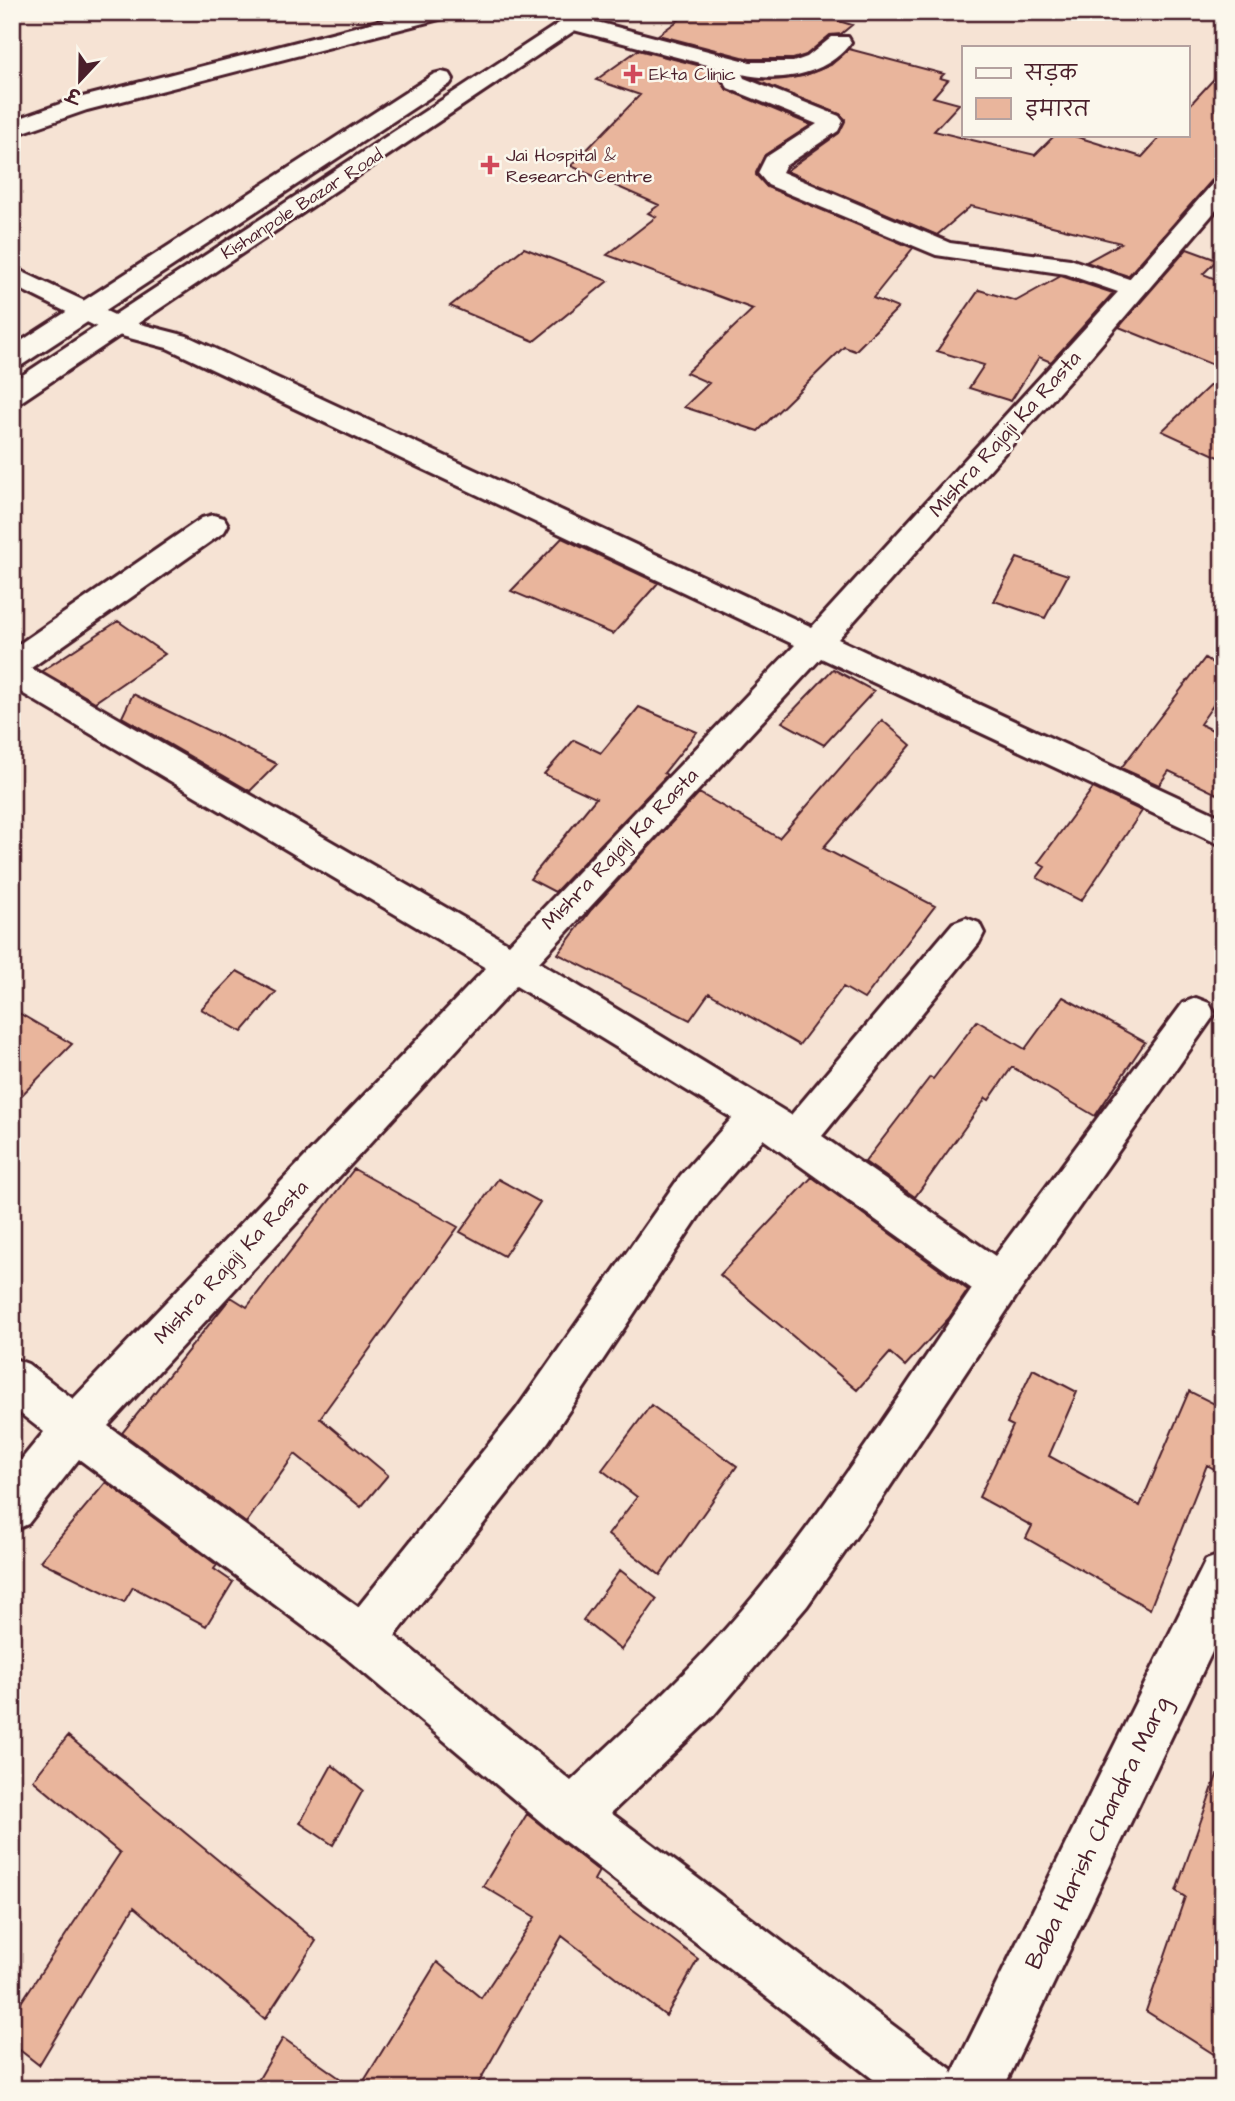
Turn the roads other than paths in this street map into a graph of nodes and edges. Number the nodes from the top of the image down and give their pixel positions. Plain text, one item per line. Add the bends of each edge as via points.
1 (439, 12) edge
2 (583, 18) edge
3 (840, 42) dead end
4 (464, 65) dead end
5 (725, 65) junction
6 (12, 129) edge
7 (1223, 187) edge
8 (12, 275) edge
9 (1135, 289) junction
10 (85, 312) junction
11 (116, 326) junction
12 (12, 359) edge
13 (12, 395) edge
14 (213, 526) dead end
15 (818, 641) junction
16 (12, 665) edge
17 (12, 672) edge
18 (1223, 833) edge
19 (966, 933) dead end
20 (511, 964) junction
21 (1196, 1014) dead end
22 (777, 1128) junction
23 (1000, 1284) junction
24 (12, 1379) edge
25 (75, 1429) junction
26 (12, 1508) edge
27 (1223, 1577) edge
28 (362, 1640) junction
29 (572, 1815) junction
30 (930, 2089) edge
31 (974, 2089) edge

1 - 6 street via 79,105
2 - 5 street
2 - 11 street, Kishanpole Bazar Road
3 - 5 street via 815,62 795,69
4 - 10 street
5 - 9 street via 736,83 831,121 774,162 770,173 777,180 945,250 1070,267
7 - 9 street, Mishra Rajaji Ka Rasta
8 - 10 street
9 - 15 street, Mishra Rajaji Ka Rasta
10 - 11 street
10 - 12 street
11 - 13 street, Kishanpole Bazar Road
11 - 15 street via 177,342
14 - 16 street
15 - 18 street
15 - 20 street, Mishra Rajaji Ka Rasta
17 - 20 street
19 - 22 street
20 - 22 street
20 - 25 street, Mishra Rajaji Ka Rasta
21 - 23 street
22 - 23 street
22 - 28 street via 695,1188 532,1426
23 - 29 street via 790,1589 696,1699
24 - 25 street
25 - 26 street, Mishra Rajaji Ka Rasta
25 - 28 street
27 - 31 street, Baba Harish Chandra Marg
28 - 29 street
29 - 30 street

